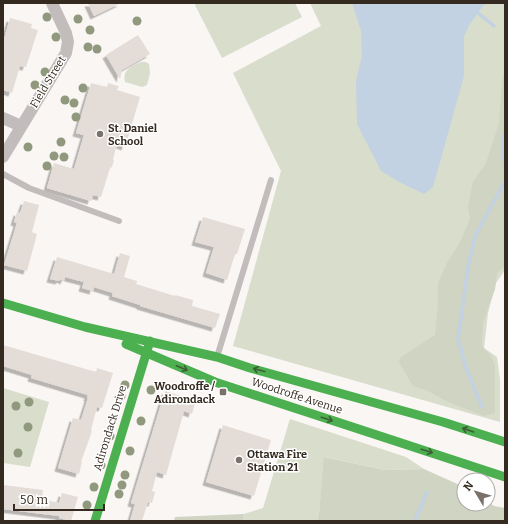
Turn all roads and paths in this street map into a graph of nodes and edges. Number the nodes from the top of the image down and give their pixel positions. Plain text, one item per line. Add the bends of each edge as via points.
1 (52, 3) edge
2 (3, 118) edge
3 (21, 126) junction
4 (3, 157) edge
5 (3, 174) edge
6 (271, 180) dead end
7 (119, 221) dead end
8 (3, 303) edge
9 (85, 327) junction
10 (150, 341) junction
11 (146, 352) junction
12 (217, 357) junction
13 (505, 442) edge
14 (505, 477) edge
15 (95, 521) edge

1 - 3 street, Field Street via 66,33 66,53
2 - 3 street
3 - 4 street, Field Street
5 - 7 lane via 29,188
6 - 12 lane
8 - 9 main road, Woodroffe Avenue
9 - 10 main road, Woodroffe Avenue
9 - 11 main road, Woodroffe Avenue
10 - 11 main road, Adirondack Drive
10 - 12 main road, Woodroffe Avenue
11 -> 14 main road, Woodroffe Avenue via 215,382
11 - 15 main road, Adirondack Drive
13 -> 12 main road, Woodroffe Avenue

